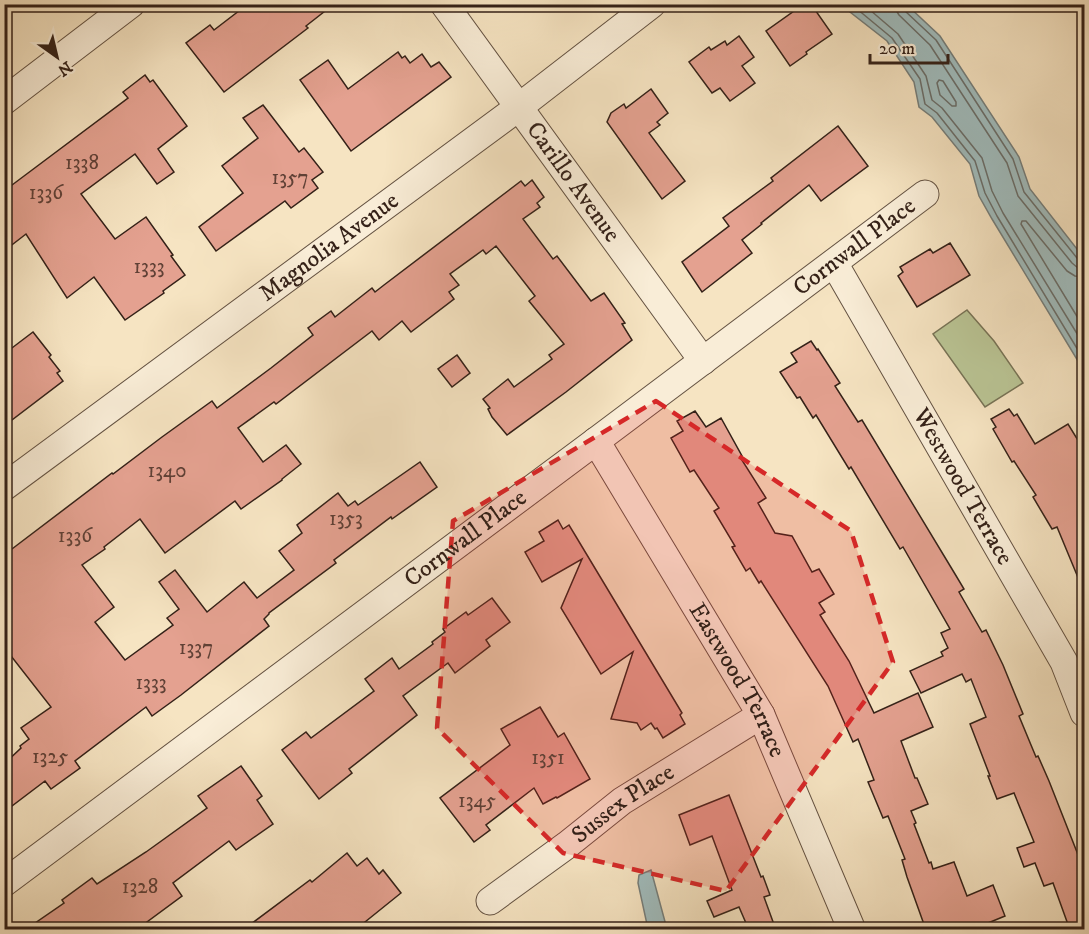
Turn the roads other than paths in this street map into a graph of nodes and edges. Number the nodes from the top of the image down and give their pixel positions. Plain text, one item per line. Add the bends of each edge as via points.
1 (131, 4) edge
2 (444, 4) edge
3 (651, 4) edge
4 (4, 101) edge
5 (519, 107) junction
6 (925, 194) dead end
7 (834, 262) junction
8 (703, 361) junction
9 (596, 441) junction
10 (4, 487) edge
11 (1084, 713) edge
12 (761, 715) junction
13 (4, 883) edge
14 (490, 900) dead end
15 (852, 930) edge

1 - 4 street
2 - 5 street, Carillo Avenue
3 - 5 street, Magnolia Avenue
5 - 8 street, Carillo Avenue
5 - 10 street, Magnolia Avenue
6 - 7 street, Cornwall Place
7 - 8 street, Cornwall Place
7 - 11 street, Westwood Terrace via 1064,662
8 - 9 street, Cornwall Place
9 - 12 street, Eastwood Terrace
9 - 13 street, Cornwall Place
12 - 14 street, Sussex Place via 622,801
12 - 15 street, Eastwood Terrace

